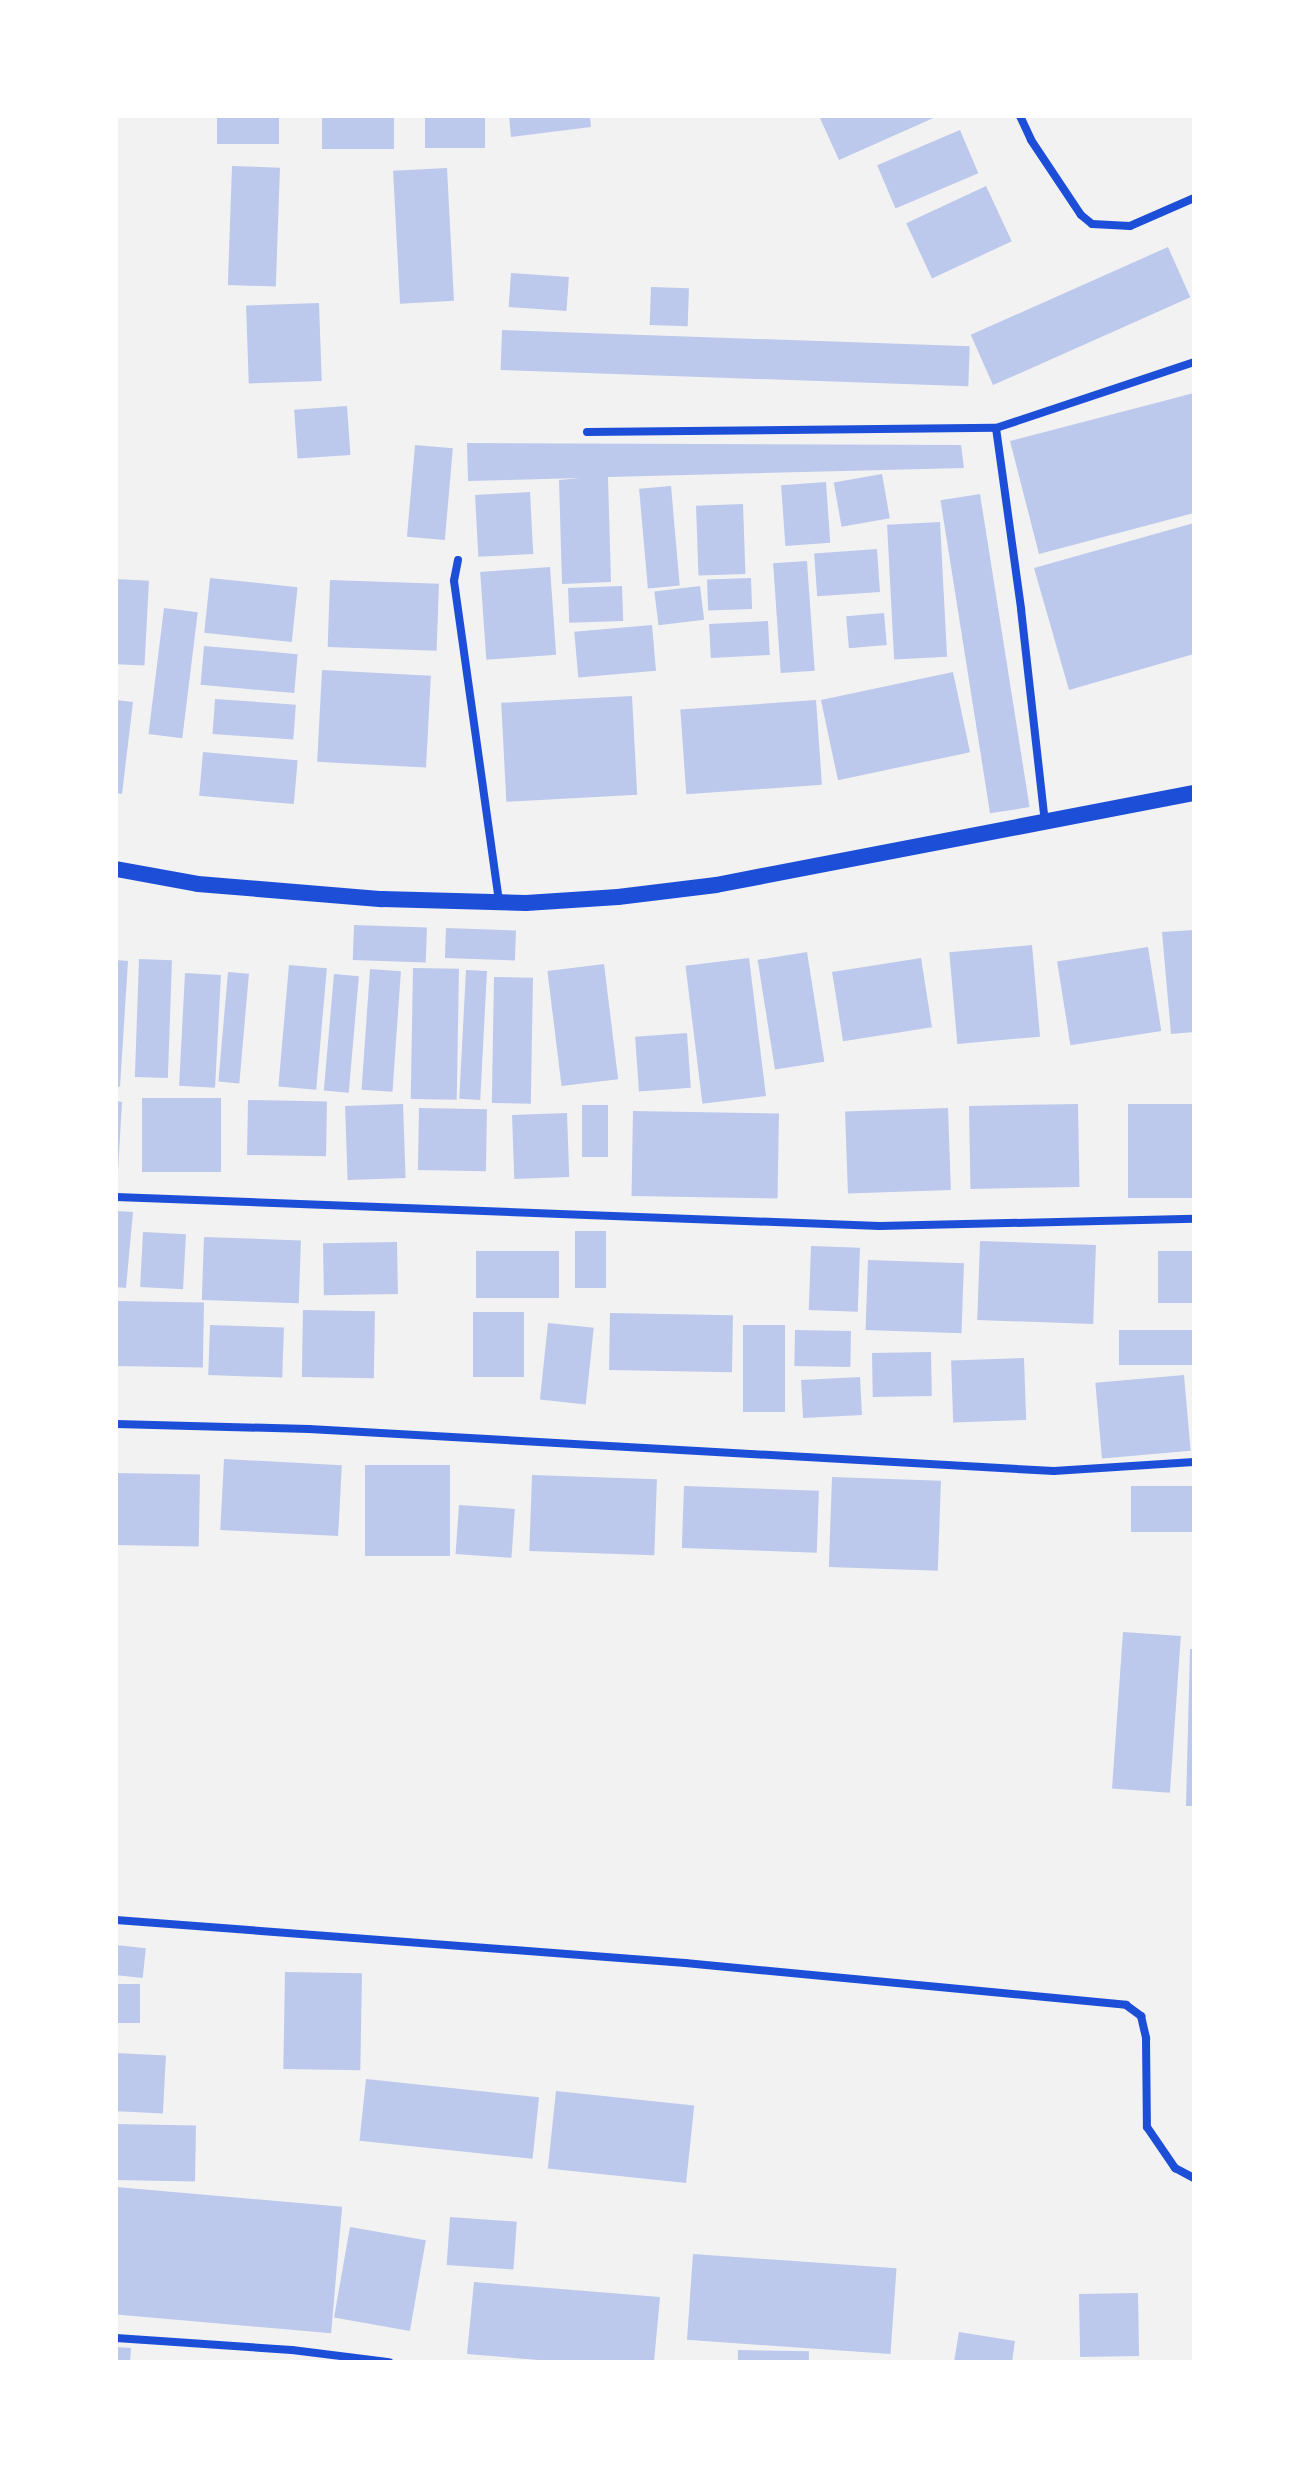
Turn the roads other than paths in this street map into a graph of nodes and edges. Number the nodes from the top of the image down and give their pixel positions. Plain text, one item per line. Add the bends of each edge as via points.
1 (1020, 116) edge
2 (1194, 198) edge
3 (1194, 362) edge
4 (996, 428) junction
5 (587, 432) dead end
6 (458, 560) dead end
7 (1194, 793) edge
8 (1045, 822) junction
9 (116, 869) edge
10 (499, 903) junction
11 (116, 1197) edge
12 (1194, 1219) edge
13 (116, 1424) edge
14 (1194, 1462) edge
15 (116, 1920) edge
16 (1194, 2178) edge
17 (116, 2338) edge
18 (389, 2362) edge

1 - 2 street via 1081,215 1092,224 1130,226
3 - 4 street
4 - 5 street
4 - 8 street
6 - 10 street via 454,581
7 - 8 main road
8 - 10 main road via 716,885
9 - 10 main road via 198,884
11 - 12 street via 879,1226
13 - 14 street via 309,1429 1054,1471
15 - 16 street via 685,1963 1126,2005 1141,2016 1146,2038 1147,2127 1175,2168
17 - 18 street

